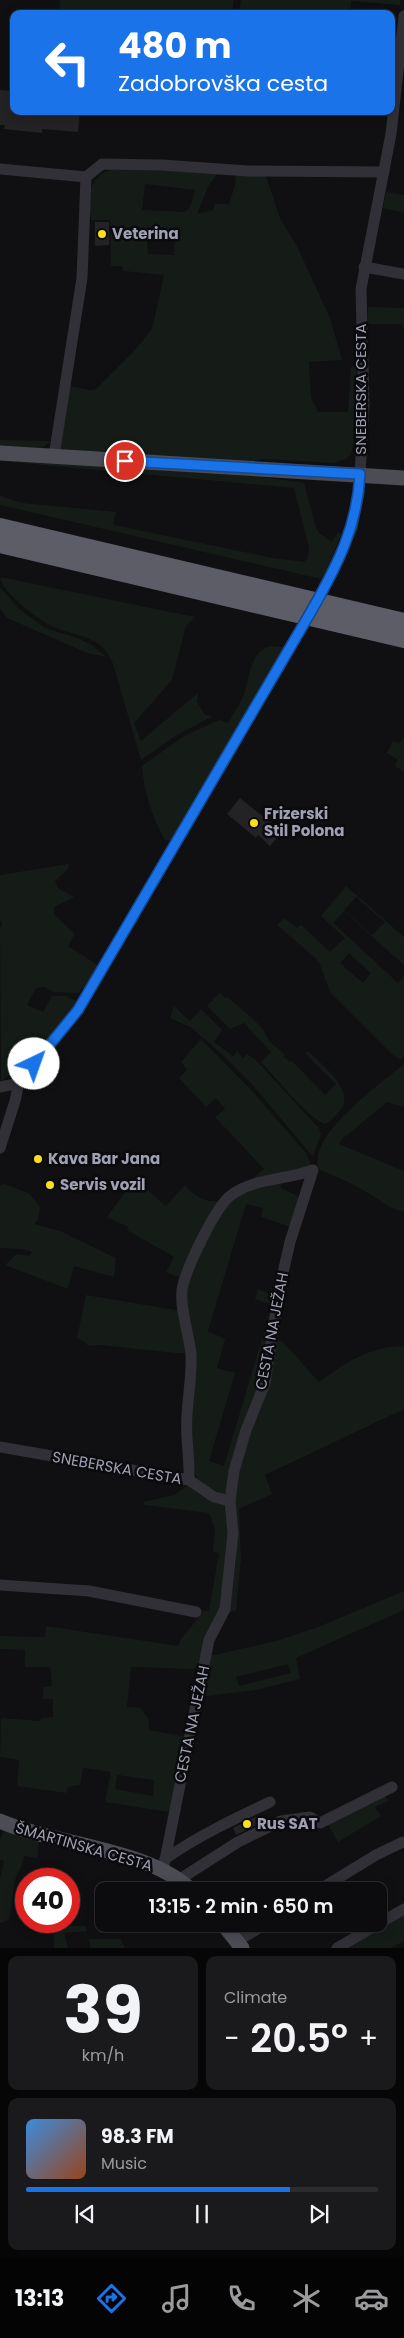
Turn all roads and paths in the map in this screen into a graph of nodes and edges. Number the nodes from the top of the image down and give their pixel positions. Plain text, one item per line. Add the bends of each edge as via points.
1 (404, 16) edge
2 (402, 53) edge
3 (395, 110) edge
4 (394, 115) edge
5 (0, 169) edge
6 (384, 172) junction
7 (86, 177) junction
8 (364, 267) junction
9 (404, 274) edge
10 (0, 453) edge
11 (54, 456) junction
12 (360, 474) junction
13 (404, 478) edge
14 (0, 527) edge
15 (0, 544) edge
16 (404, 622) edge
17 (404, 640) edge
18 (18, 1083) junction
19 (0, 1087) edge
20 (0, 1148) edge
21 (0, 1447) edge
22 (189, 1480) junction
23 (230, 1501) junction
24 (0, 1585) edge
25 (196, 1612) dead end
26 (392, 1787) dead end
27 (270, 1802) dead end
28 (0, 1821) edge
29 (403, 1842) edge
30 (164, 1865) junction
31 (180, 1879) junction
32 (183, 1882) edge
33 (332, 1882) edge
34 (404, 1909) edge
35 (230, 1932) edge
36 (256, 1932) edge
37 (240, 1944) edge
38 (337, 1948) edge

1 - 2 street, SNEBERSKA CESTA
2 - 3 street, SNEBERSKA CESTA
4 - 6 street, SNEBERSKA CESTA
5 - 7 street
6 - 7 street via 248,171 102,164
6 - 8 street, SNEBERSKA CESTA
7 - 11 street via 82,278
8 - 9 street
8 - 12 street, SNEBERSKA CESTA via 360,297 364,377
10 - 11 main road
11 - 12 main road
12 - 13 main road
12 - 18 street, SNEBERSKA CESTA, bridge via 352,528 330,576 78,1010
14 - 16 highway
15 - 17 highway
18 - 19 street
18 - 20 street, SNEBERSKA CESTA
21 - 22 street, SNEBERSKA CESTA
22 - 23 street, SNEBERSKA CESTA via 214,1497
22 - 23 street, CESTA NA JEŽAH via 186,1414 191,1365 182,1307 184,1280 210,1224 231,1195 257,1183 314,1170 290,1242 280,1286 266,1383 246,1430 234,1471
23 - 30 street, CESTA NA JEŽAH via 232,1533 224,1609 209,1640
24 - 25 street via 89,1591
26 - 31 street via 320,1823 310,1817 281,1822 238,1842
27 - 30 street via 231,1820
28 - 30 main road, ŠMARTINSKA CESTA via 48,1837
29 - 33 street
30 - 31 main road, ŠMARTINSKA CESTA
31 - 32 main road, ŠMARTINSKA CESTA
34 - 38 street
35 - 37 main road
36 - 37 street

